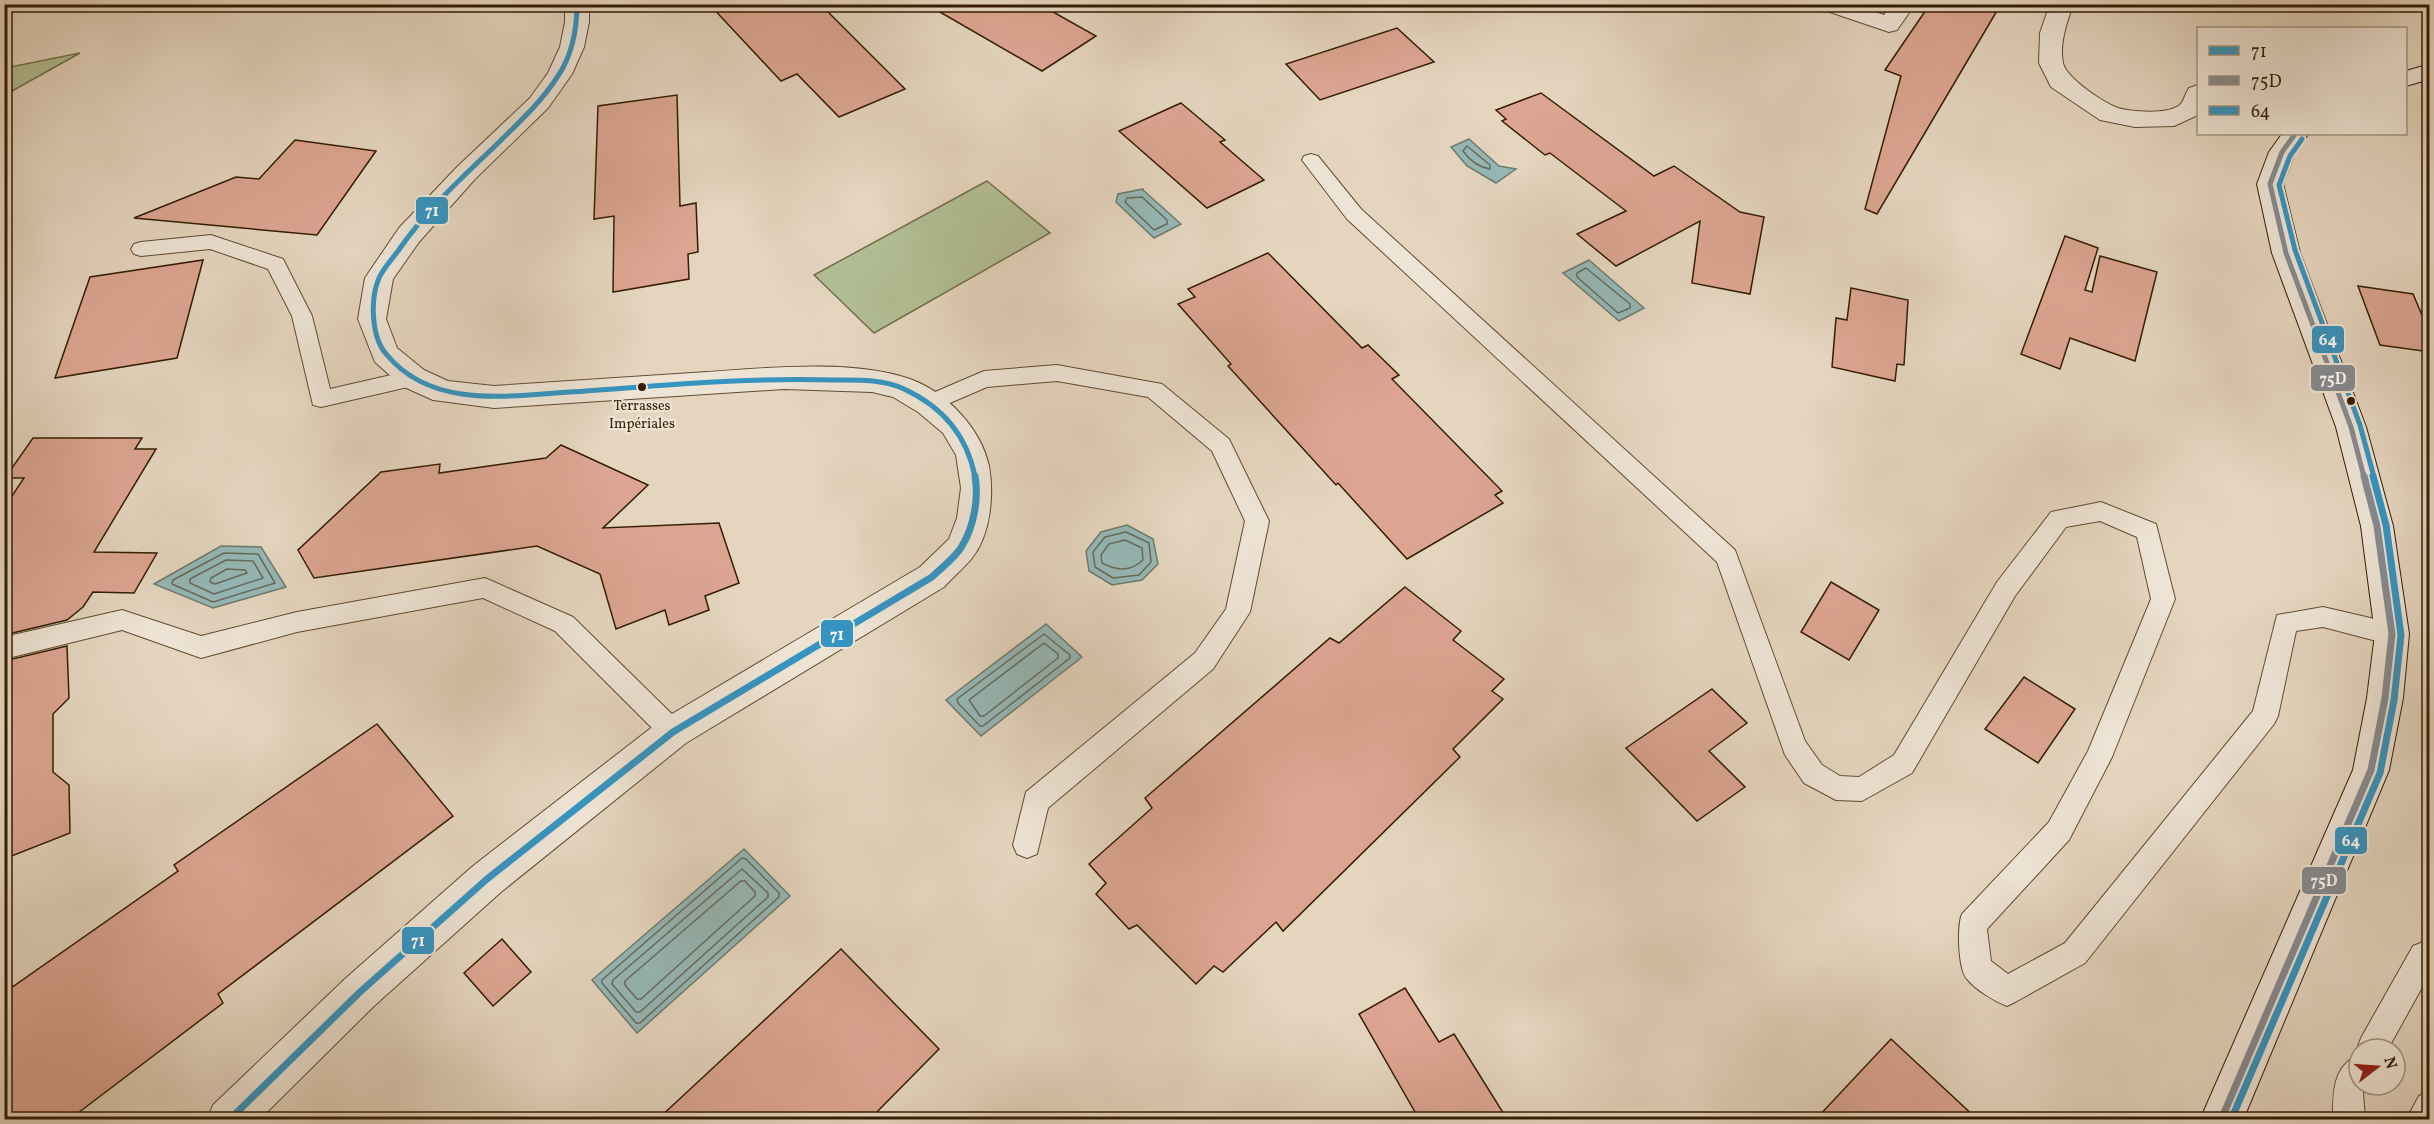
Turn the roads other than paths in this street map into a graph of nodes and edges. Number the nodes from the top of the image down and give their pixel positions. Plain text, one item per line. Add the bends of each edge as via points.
1 (576, 4) edge
2 (1829, 4) edge
3 (1904, 4) edge
4 (2062, 4) edge
5 (2430, 71) edge
6 (2407, 79) edge
7 (2197, 97) edge
8 (2294, 135) edge
9 (1311, 160) dead end
10 (141, 249) dead end
11 (413, 378) junction
12 (929, 404) junction
13 (2392, 634) junction
14 (4, 648) edge
15 (673, 732) junction
16 (1027, 845) dead end
17 (2430, 956) edge
18 (2379, 1037) edge
19 (2348, 1097) edge
20 (2430, 1107) edge
21 (228, 1119) edge
22 (2221, 1119) edge
23 (2349, 1119) edge
24 (2421, 1119) edge

1 - 11 street via 572,47 560,74 539,103 410,235 379,278 372,319 385,354
2 - 3 street via 1889,25
4 - 7 street via 2052,33 2051,63 2060,82 2109,114 2135,119 2174,118 2192,108
5 - 6 street
8 - 13 street via 2282,152 2270,184 2286,253 2351,427 2377,526
9 - 13 lane via 1354,214 1727,557 1794,747 1813,774 1836,789 1862,789 1903,764 2006,589 2058,519 2101,511 2148,531 2163,599 2099,757 2059,831 1972,924 1977,969 2007,991 2075,953 2265,716 2286,622 2324,617
10 - 11 lane via 211,242 276,264 302,316 321,399
11 - 12 street via 444,392 494,397 832,378 902,388
12 - 15 street via 954,425 971,455 977,488 973,518 962,547 932,577
12 - 16 lane via 984,379 1057,373 1154,390 1221,445 1257,521 1238,612 1204,660 1036,801
13 - 22 street via 2371,770
14 - 15 lane via 123,620 201,647 297,622 484,588 564,624
15 - 21 street via 487,879 360,992
17 - 18 lane via 2423,956
19 - 23 lane
20 - 24 lane

